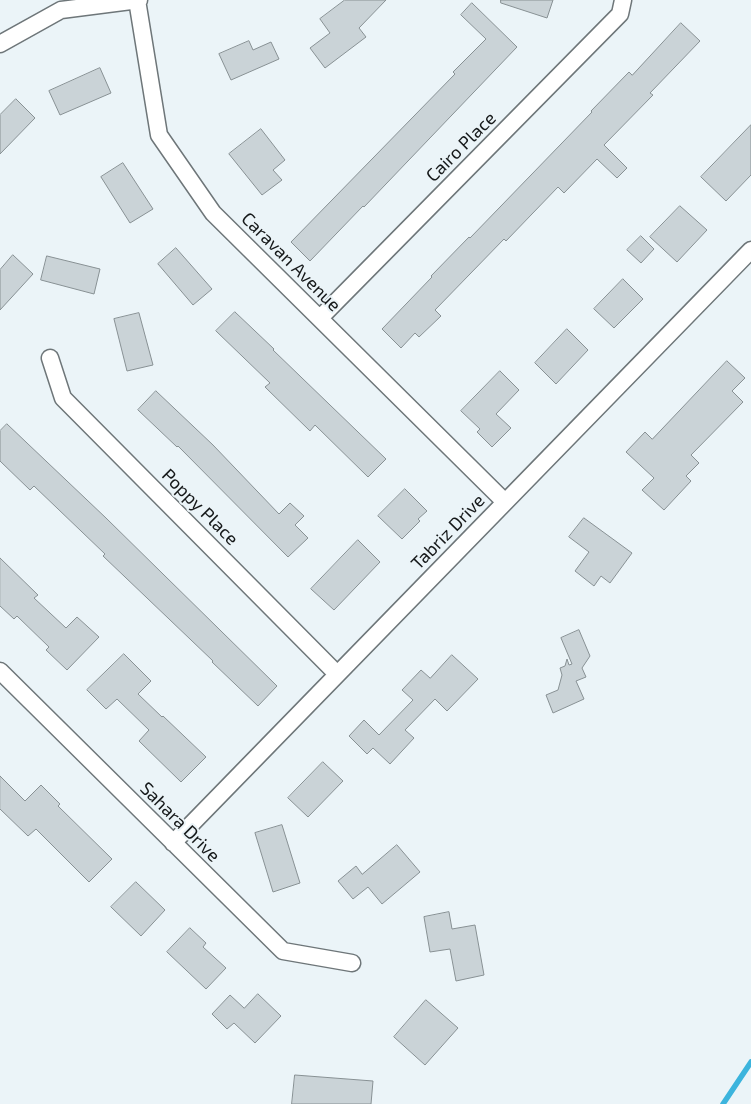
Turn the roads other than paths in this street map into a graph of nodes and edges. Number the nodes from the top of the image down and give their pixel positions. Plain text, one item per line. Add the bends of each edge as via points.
1 (138, 0) edge
2 (623, 0) edge
3 (0, 44) edge
4 (751, 250) edge
5 (320, 318) junction
6 (50, 358) dead end
7 (505, 502) junction
8 (0, 671) edge
9 (337, 674) junction
10 (174, 843) junction
11 (352, 964) dead end

1 - 3 street via 60,10
1 - 5 street, Caravan Avenue via 159,135 213,212
2 - 5 street, Cairo Place via 620,14
4 - 7 street, Tabriz Drive
5 - 7 street, Caravan Avenue
6 - 9 street, Poppy Place via 63,398
7 - 9 street, Tabriz Drive
8 - 10 street, Sahara Drive
9 - 10 street, Tabriz Drive
10 - 11 street, Sahara Drive via 283,952

